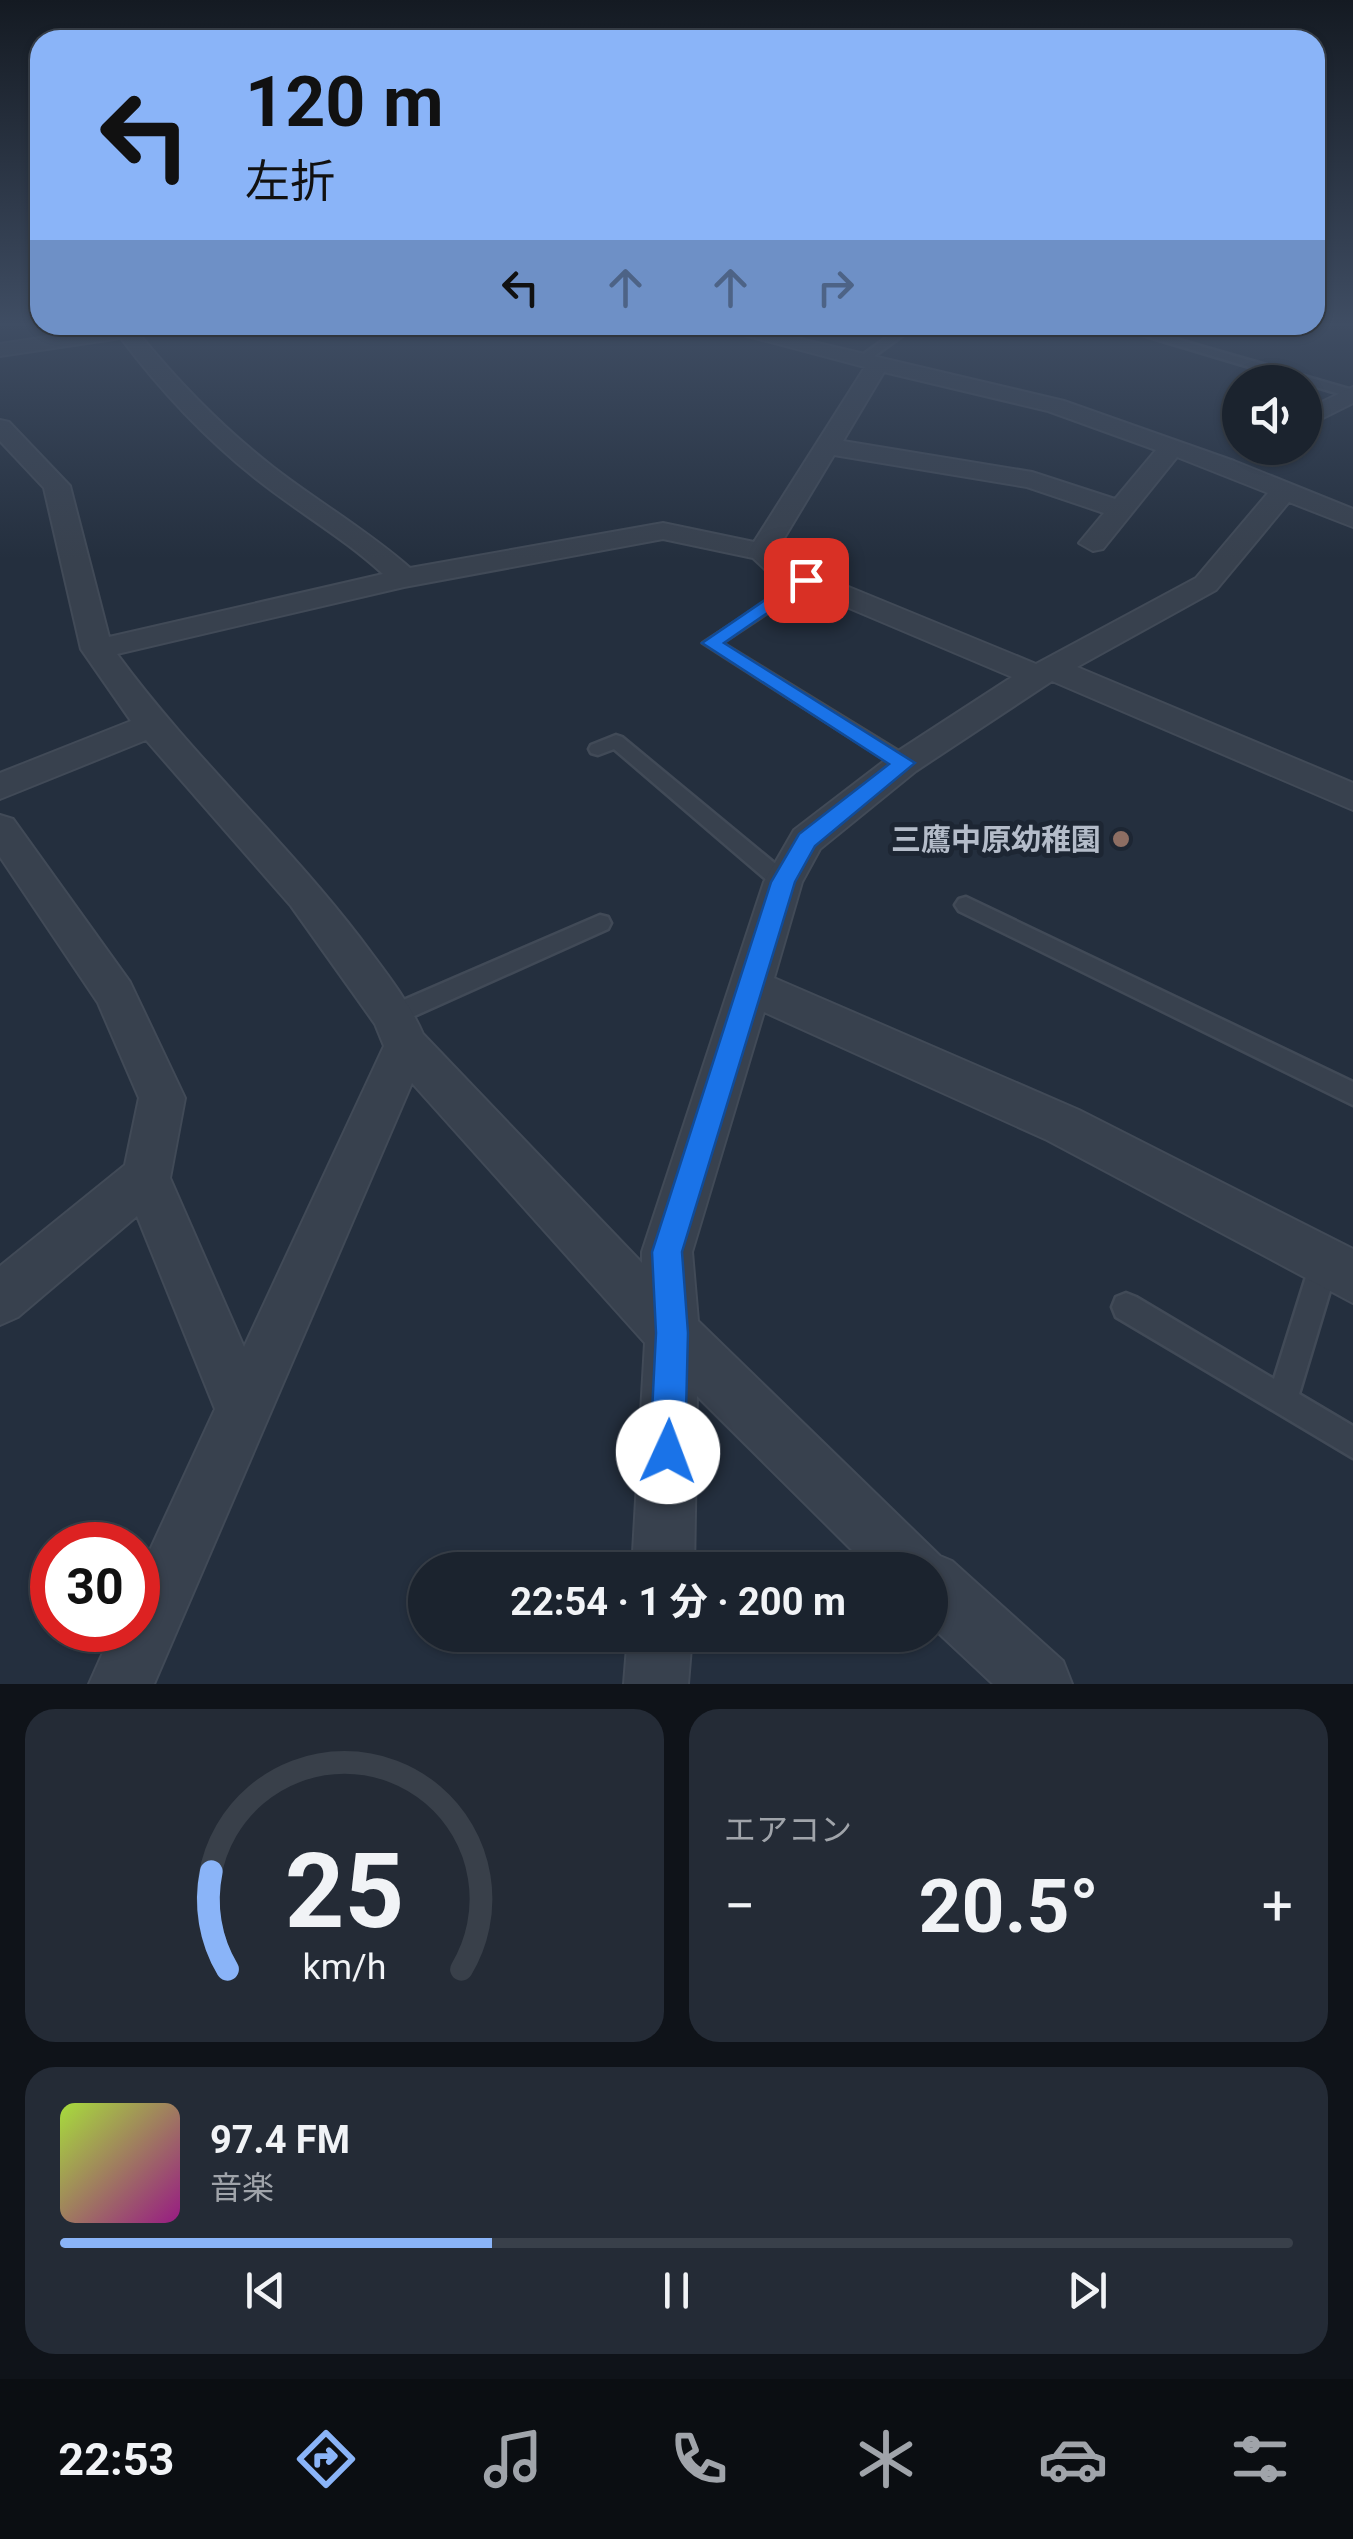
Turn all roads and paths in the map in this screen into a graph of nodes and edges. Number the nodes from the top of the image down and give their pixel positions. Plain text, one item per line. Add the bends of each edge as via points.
1 (186, 402) edge
2 (850, 402) edge
3 (1038, 402) edge
4 (0, 427) edge
5 (827, 446) junction
6 (1172, 446) junction
7 (1225, 466) joint
8 (1284, 491) junction
9 (1119, 509) junction
10 (1353, 519) edge
11 (1093, 543) dead end
12 (762, 552) junction
13 (404, 578) junction
14 (806, 580) junction
15 (97, 649) junction
16 (1046, 673) junction
17 (151, 724) junction
18 (598, 750) dead end
19 (904, 763) junction
20 (0, 787) edge
21 (1353, 797) edge
22 (0, 828) edge
23 (783, 882) junction
24 (966, 905) dead end
25 (600, 923) dead end
26 (748, 986) junction
27 (399, 1030) junction
28 (1353, 1094) edge
29 (146, 1178) junction
30 (1339, 1268) edge
31 (0, 1299) edge
32 (1126, 1307) dead end
33 (672, 1333) junction
34 (1284, 1398) junction
35 (245, 1414) junction
36 (1353, 1443) edge
37 (664, 1552) edge
38 (897, 1552) edge
39 (948, 1600) edge
40 (659, 1652) edge
41 (121, 1684) edge
42 (656, 1684) edge
43 (1040, 1684) edge

1 - 13 street via 266,474 361,538
2 - 5 street
3 - 6 street
4 - 15 street via 58,486
5 - 9 street via 1032,480
5 - 12 street
6 - 7 street
6 - 9 street
7 - 8 street
8 - 10 street
8 - 16 street via 1206,584
9 - 11 street
12 - 13 street via 663,531
12 - 14 street
13 - 15 street
14 - 16 street
14 - 19 lane via 712,643
15 - 17 street
16 - 19 street
16 - 21 street
17 - 20 street
17 - 27 street via 305,895
18 - 23 lane via 616,741
19 - 23 street via 807,840
22 - 29 street via 115,994 162,1098
23 - 26 street
24 - 28 lane
25 - 27 lane
26 - 30 street via 1062,1126
26 - 33 street via 667,1252
27 - 33 street
27 - 35 street
29 - 31 street
29 - 35 street
30 - 34 lane
32 - 34 lane
33 - 37 street
33 - 38 street
34 - 36 lane
35 - 41 street
39 - 43 street
40 - 42 street

